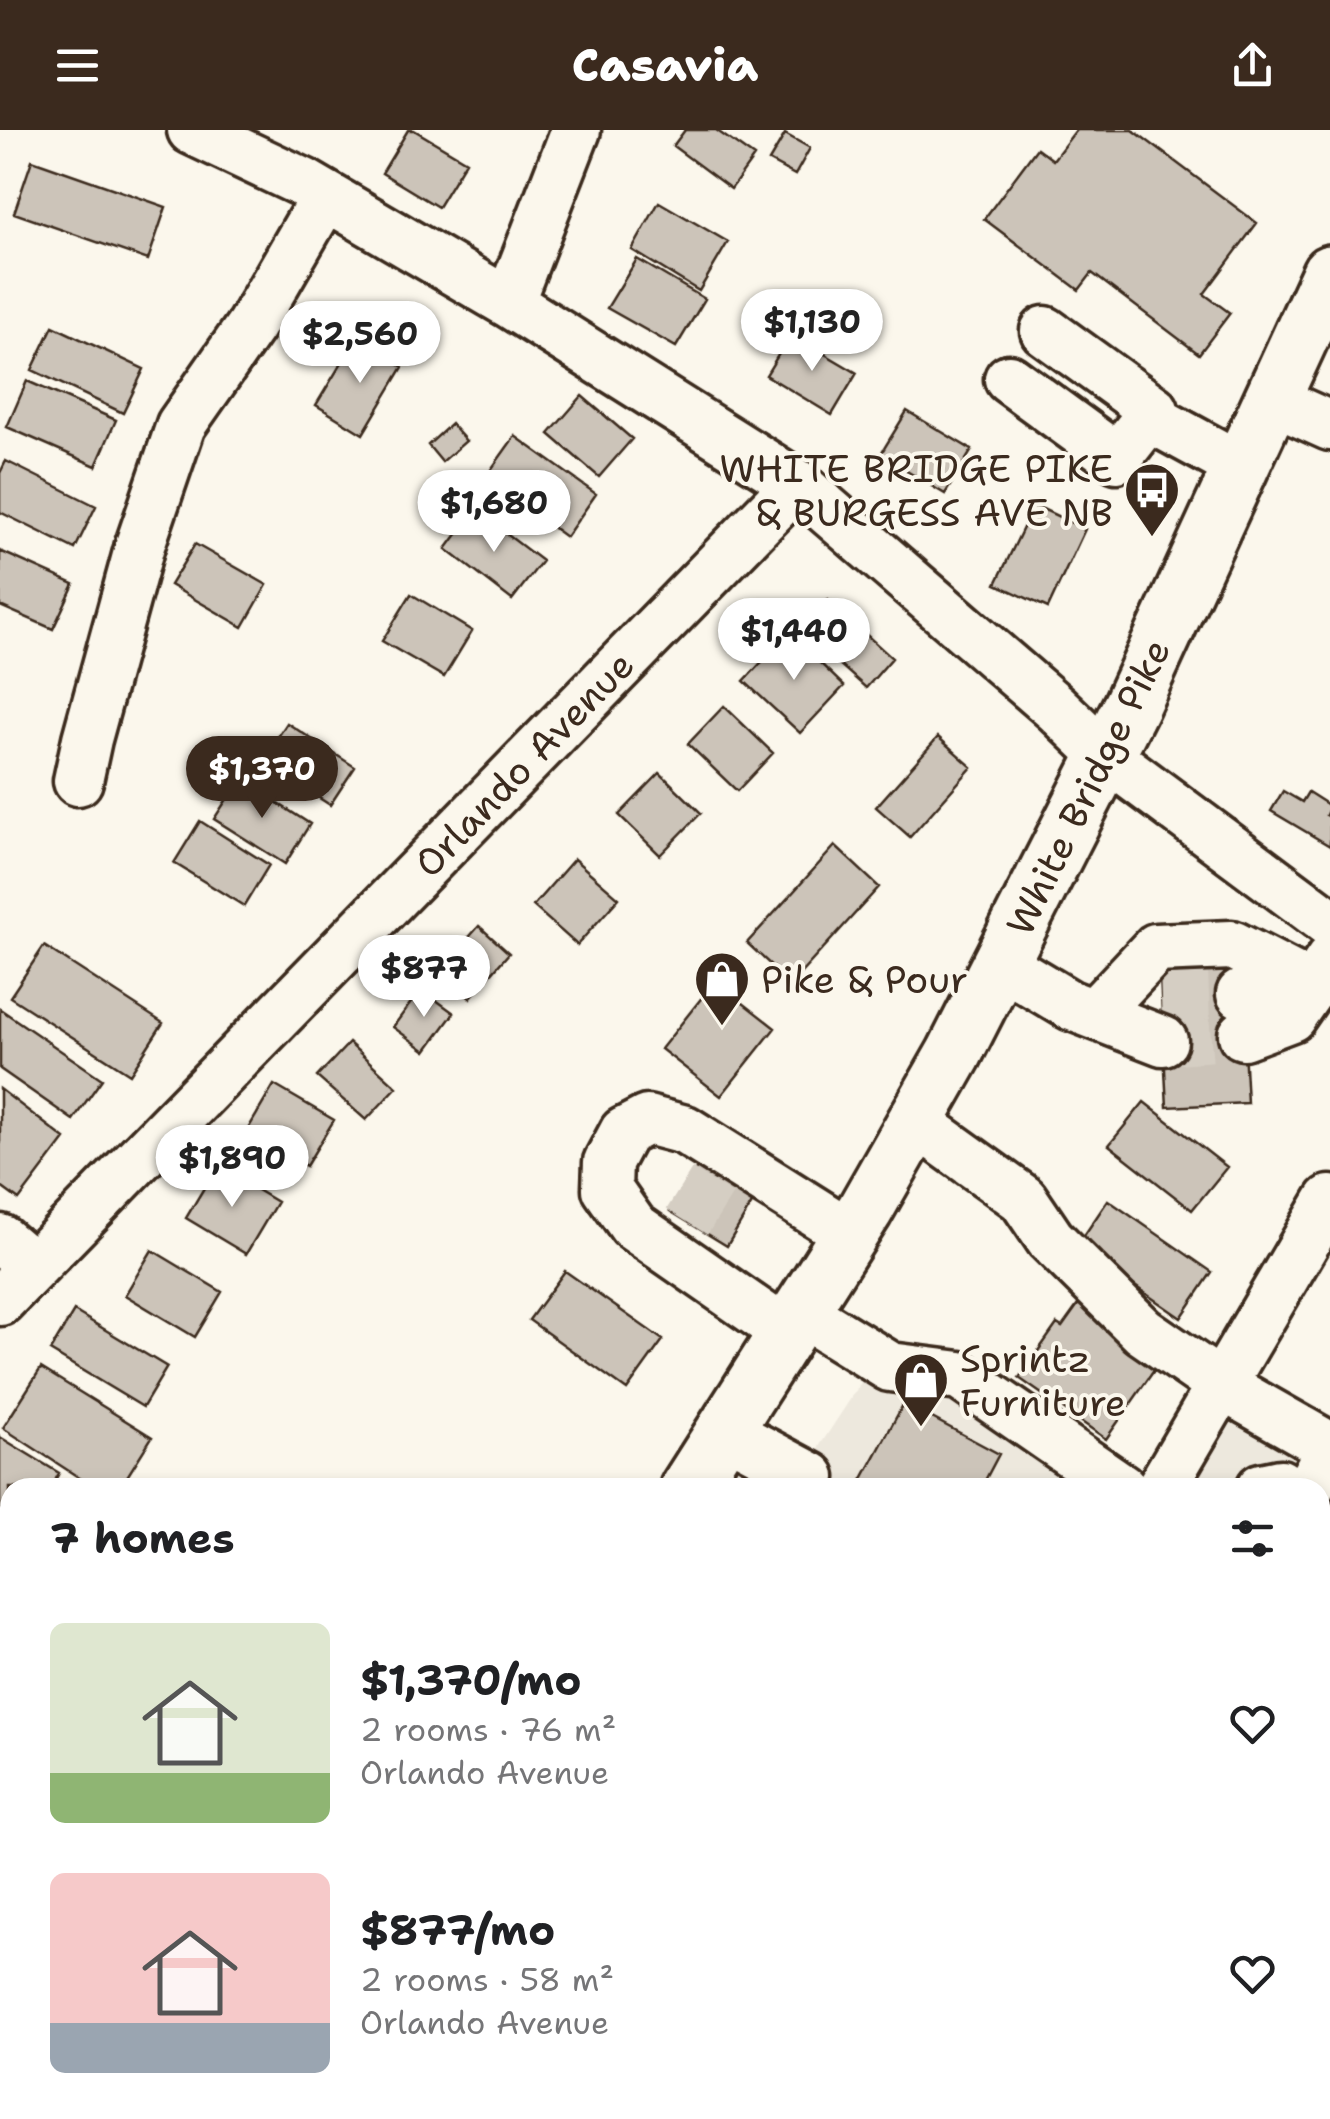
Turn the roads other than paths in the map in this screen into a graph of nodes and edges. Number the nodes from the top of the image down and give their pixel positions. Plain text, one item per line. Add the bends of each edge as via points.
1 (192, 130) edge
2 (576, 130) edge
3 (314, 190) junction
4 (1330, 274) edge
5 (509, 302) junction
6 (1046, 331) dead end
7 (1009, 379) dead end
8 (1272, 400) junction
9 (1149, 417) junction
10 (1330, 426) edge
11 (1241, 467) junction
12 (797, 484) junction
13 (1106, 756) junction
14 (78, 781) dead end
15 (1330, 924) edge
16 (1000, 963) junction
17 (1321, 973) edge
18 (1242, 1014) tunnel mouth
19 (916, 1122) junction
20 (1330, 1200) edge
21 (850, 1234) junction
22 (16, 1253) edge
23 (0, 1301) edge
24 (794, 1323) junction
25 (1221, 1384) junction
26 (724, 1431) junction
27 (1330, 1448) edge
28 (694, 1478) edge
29 (811, 1478) edge
30 (1108, 1478) edge
31 (1167, 1478) edge
32 (1314, 1478) edge

1 - 3 street
2 - 5 street
3 - 5 street
3 - 14 street via 250,326 181,425 140,546
4 - 8 main road, White Bridge Pike
5 - 12 street
6 - 9 street via 1154,410
7 - 9 street via 1116,458
8 - 10 street
8 - 11 main road, White Bridge Pike
9 - 11 street
11 - 13 main road, White Bridge Pike
12 - 13 street
12 - 22 street, Orlando Avenue
13 - 15 street
13 - 16 main road, White Bridge Pike
16 - 17 street via 1070,1005 1134,1010 1156,948 1232,946
16 - 19 main road, White Bridge Pike
17 - 18 street via 1291,1018
19 - 21 main road, White Bridge Pike
19 - 25 street via 1023,1199 1050,1240 1144,1331
20 - 25 street
21 - 24 main road, White Bridge Pike
21 - 24 street via 720,1168 685,1130 647,1120 624,1132 608,1162 607,1189 633,1226 678,1236
22 - 23 street, Orlando Avenue
24 - 26 main road, White Bridge Pike
24 - 30 street via 890,1367 960,1376
25 - 27 street
25 - 31 street
26 - 28 main road, White Bridge Pike
26 - 29 street
27 - 32 street

